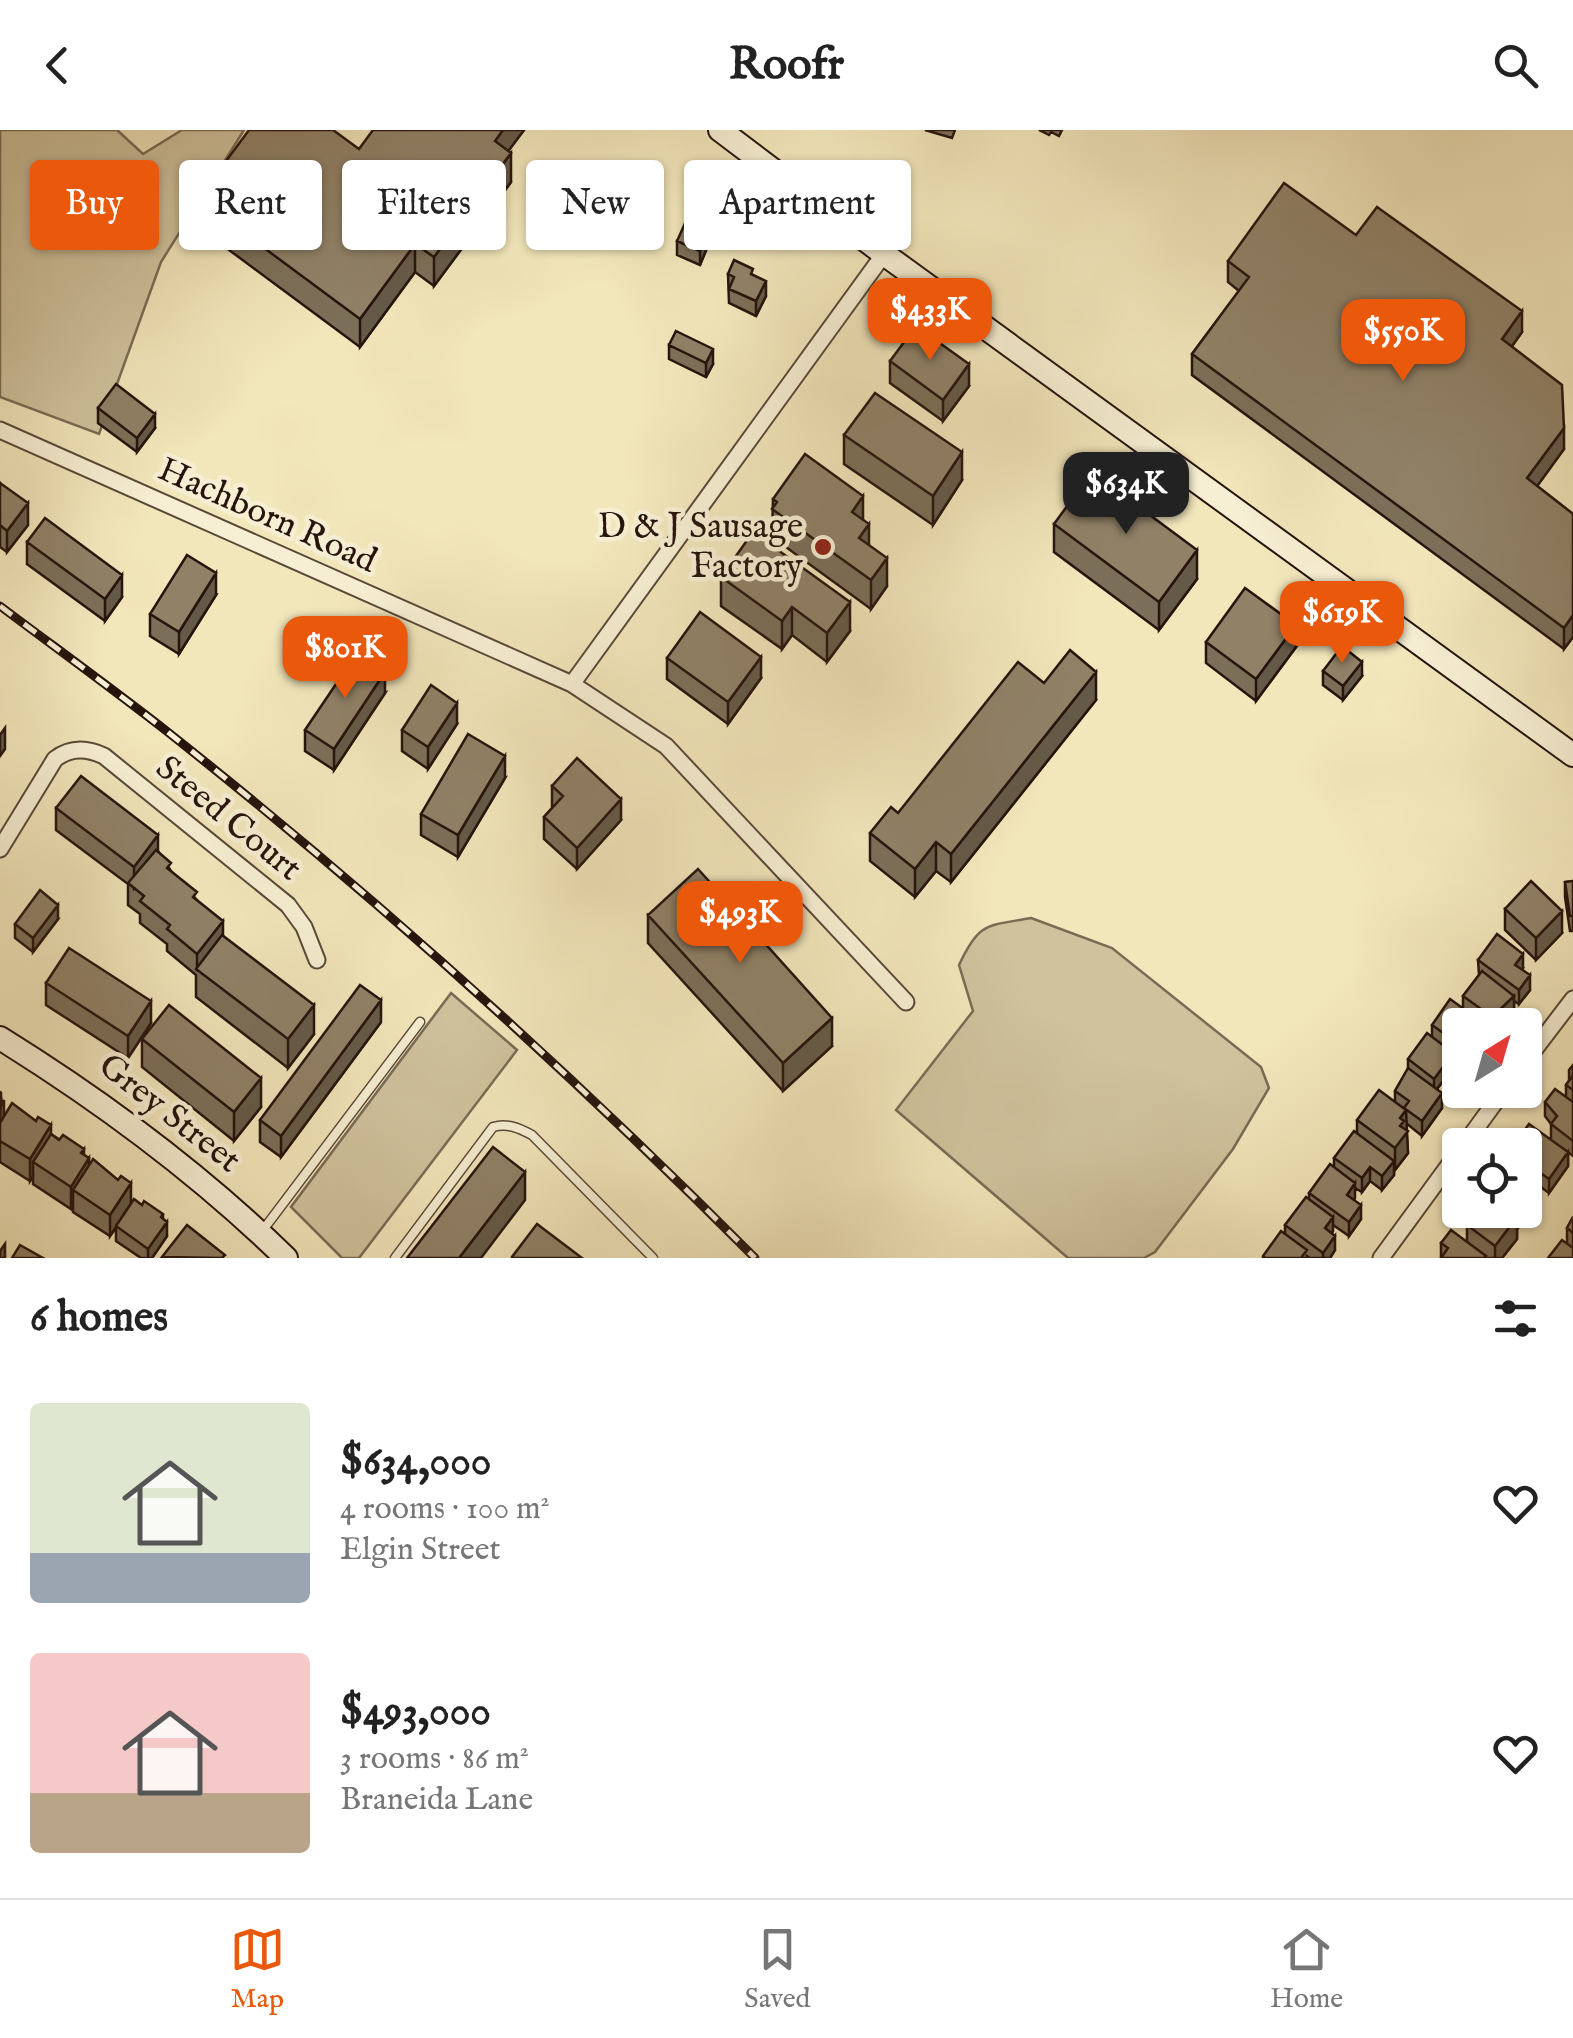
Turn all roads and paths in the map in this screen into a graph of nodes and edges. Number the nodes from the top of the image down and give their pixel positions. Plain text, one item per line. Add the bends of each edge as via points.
1 (720, 130) edge
2 (884, 254) junction
3 (0, 430) edge
4 (572, 684) junction
5 (1573, 755) edge
6 (0, 849) edge
7 (317, 960) dead end
8 (1573, 1000) edge
9 (906, 1002) dead end
10 (420, 1022) dead end
11 (0, 1038) edge
12 (1542, 1040) edge
13 (1442, 1175) edge
14 (261, 1234) junction
15 (286, 1258) edge
16 (395, 1258) edge
17 (653, 1258) edge
18 (1381, 1258) edge

1 - 2 main road
2 - 4 street
2 - 5 main road
3 - 4 street, Hachborn Road
4 - 9 street, Hachborn Road via 666,746
6 - 7 street, Steed Court via 43,774 65,752 93,751 288,905
8 - 12 street
10 - 14 lane
11 - 14 main road, Grey Street via 122,1118
13 - 18 street
14 - 15 main road, Grey Street
16 - 17 lane via 493,1127 502,1124 532,1135

